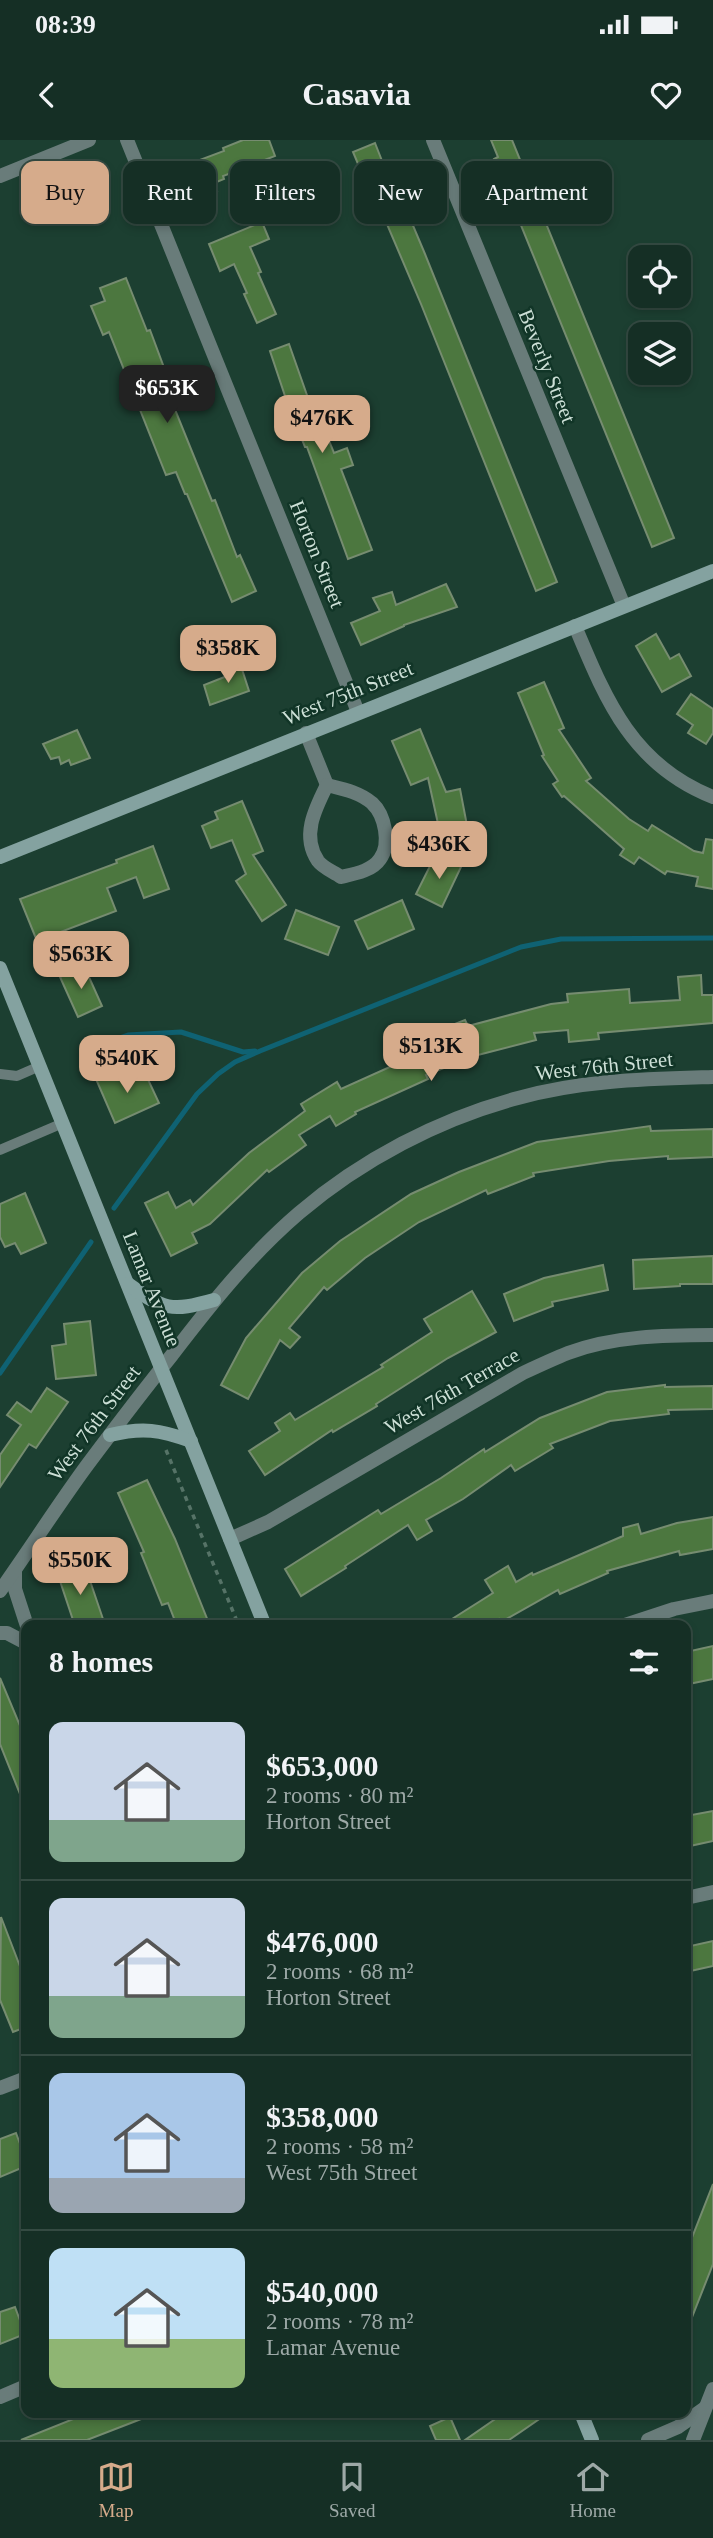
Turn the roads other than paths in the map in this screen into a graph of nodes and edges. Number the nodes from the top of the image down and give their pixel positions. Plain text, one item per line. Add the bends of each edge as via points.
1 (89, 140) edge
2 (127, 140) edge
3 (433, 140) edge
4 (0, 176) edge
5 (713, 570) edge
6 (624, 606) junction
7 (575, 626) junction
8 (358, 712) junction
9 (306, 733) junction
10 (327, 785) junction
11 (713, 797) edge
12 (0, 857) edge
13 (1, 974) edge
14 (40, 1066) junction
15 (0, 1074) edge
16 (713, 1077) edge
17 (63, 1123) junction
18 (0, 1150) edge
19 (127, 1283) junction
20 (214, 1300) junction
21 (713, 1335) edge
22 (162, 1367) junction
23 (110, 1435) junction
24 (191, 1441) junction
25 (230, 1539) junction
26 (15, 1571) junction
27 (0, 1591) edge
28 (713, 1601) edge
29 (25, 1620) edge
30 (263, 1620) edge
31 (640, 1620) edge
32 (0, 1633) edge
33 (21, 1640) edge
34 (713, 1892) edge
35 (691, 1897) edge
36 (21, 2080) edge
37 (0, 2088) edge
38 (21, 2388) edge
39 (713, 2389) edge
40 (0, 2397) edge
41 (705, 2408) junction
42 (583, 2418) edge
43 (691, 2418) edge
44 (691, 2418) edge
45 (592, 2440) edge
46 (648, 2440) edge
47 (693, 2440) edge

1 - 4 street
2 - 8 street, Horton Street
3 - 6 street, Beverly Street
5 - 6 street, West 75th Street
6 - 7 street, West 75th Street
7 - 8 street, West 75th Street
7 - 11 street via 601,690 632,739 662,768
8 - 9 street, West 75th Street
9 - 10 street
9 - 12 street, West 75th Street
10 - 10 street via 313,814 309,842 319,863 341,877 362,872 380,859 386,840 383,818 373,804 351,790
13 - 14 street, Lamar Avenue
14 - 15 lane via 17,1076
14 - 17 street, Lamar Avenue
16 - 20 street, West 76th Street via 565,1087 518,1098 420,1134 359,1169 301,1212
17 - 18 lane
17 - 19 street, Lamar Avenue
19 - 20 street via 169,1307 186,1308
19 - 22 street, Lamar Avenue
20 - 22 street, West 76th Street
21 - 25 street, West 76th Terrace via 625,1340 568,1353 523,1373 268,1522
22 - 23 street, West 76th Street
22 - 24 street, Lamar Avenue
23 - 24 street via 155,1430
23 - 26 street, West 76th Street
24 - 25 street, Lamar Avenue
25 - 30 street, Lamar Avenue
26 - 27 street, West 76th Street
26 - 29 street
28 - 31 street
32 - 33 street
34 - 35 street
36 - 37 street
38 - 40 street
39 - 41 street
41 - 43 street
41 - 47 street
42 - 45 street
44 - 46 street

